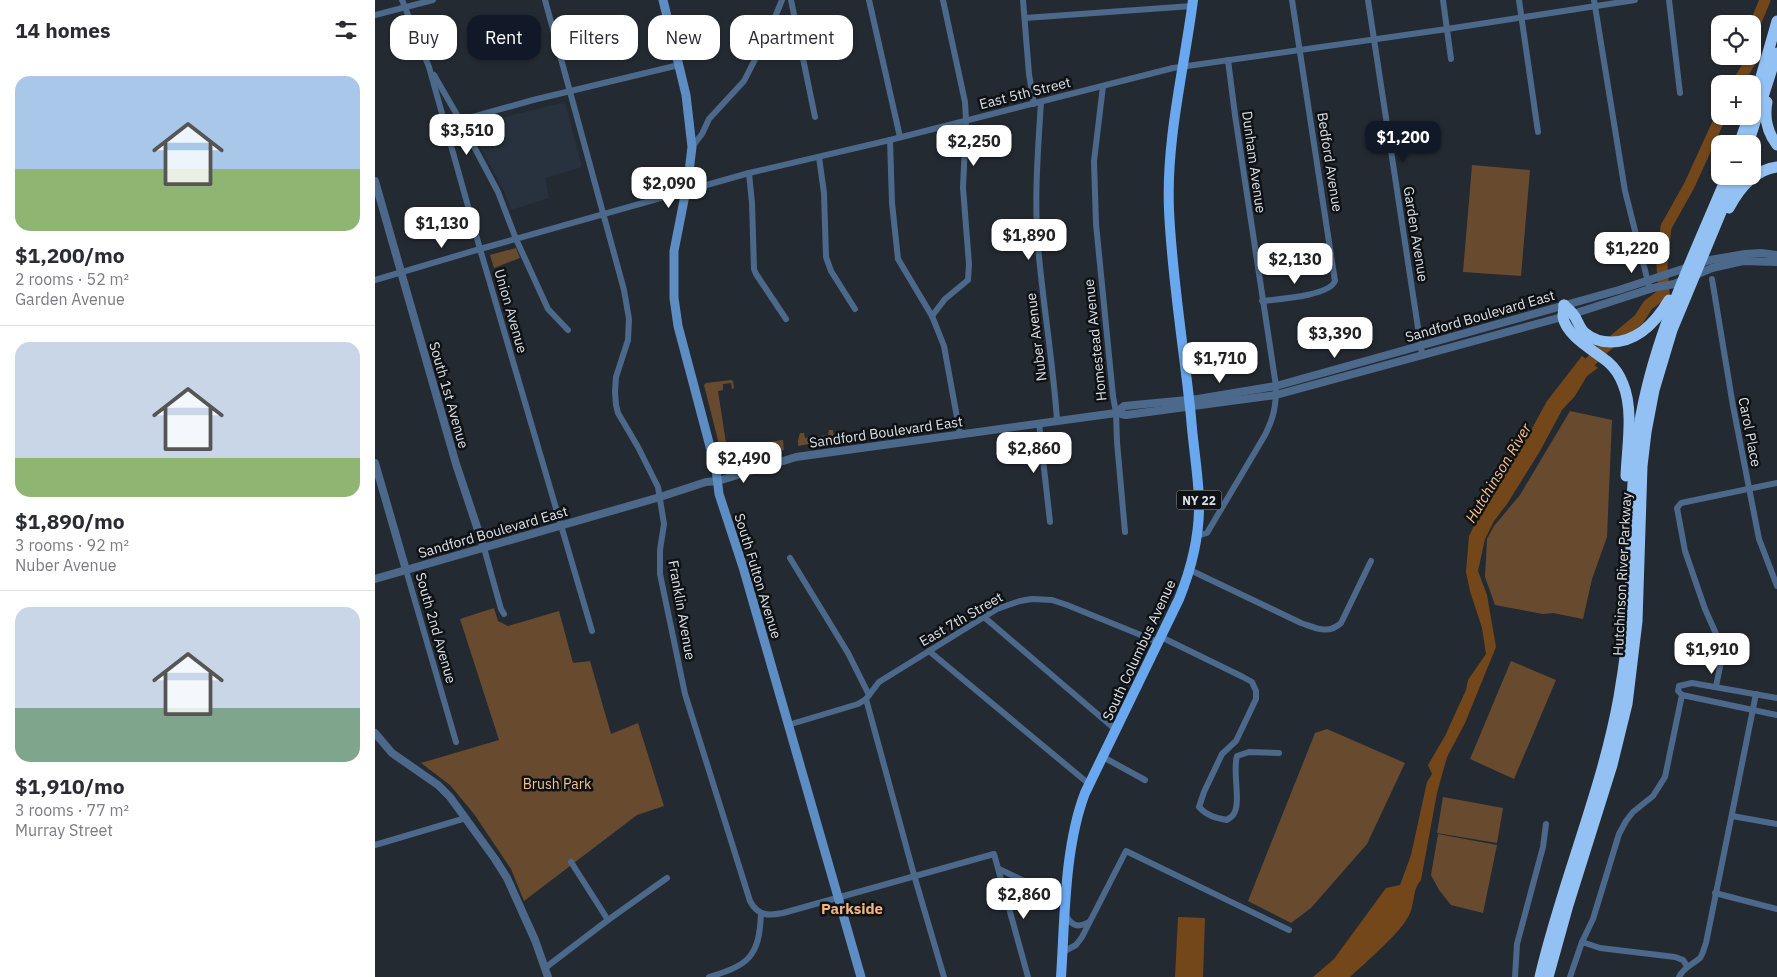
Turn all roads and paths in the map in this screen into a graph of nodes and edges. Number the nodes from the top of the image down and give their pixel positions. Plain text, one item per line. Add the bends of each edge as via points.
1 (433, 0) edge
2 (545, 0) edge
3 (663, 0) edge
4 (782, 0) edge
5 (791, 0) edge
6 (869, 0) edge
7 (943, 0) edge
8 (1023, 0) edge
9 (1292, 0) edge
10 (1368, 0) edge
11 (1443, 0) edge
12 (1519, 0) edge
13 (1635, 0) edge
14 (1669, 0) edge
15 (403, 3) edge
16 (1193, 3) edge
17 (1595, 4) edge
18 (375, 15) edge
19 (1521, 17) junction
20 (1025, 18) junction
21 (1777, 21) edge
22 (1447, 29) junction
23 (1374, 39) junction
24 (1299, 50) junction
25 (1777, 54) edge
26 (1451, 59) dead end
27 (1228, 60) junction
28 (679, 65) junction
29 (1182, 66) junction
30 (429, 67) junction
31 (1773, 68) junction
32 (1761, 77) edge
33 (1103, 86) junction
34 (569, 92) junction
35 (1680, 93) dead end
36 (1037, 103) junction
37 (815, 117) dead end
38 (460, 120) junction
39 (966, 120) junction
40 (444, 125) junction
41 (1538, 132) dead end
42 (1751, 135) edge
43 (900, 137) junction
44 (890, 140) junction
45 (1777, 145) edge
46 (692, 147) junction
47 (819, 157) junction
48 (1777, 167) edge
49 (749, 173) junction
50 (375, 181) edge
51 (1724, 185) edge
52 (1732, 185) edge
53 (685, 191) junction
54 (603, 214) junction
55 (1712, 235) junction
56 (516, 239) junction
57 (1703, 245) junction
58 (479, 249) junction
59 (1777, 255) edge
60 (1777, 262) edge
61 (402, 272) junction
62 (1713, 279) dead end
63 (375, 280) edge
64 (1650, 285) junction
65 (1676, 299) junction
66 (1262, 301) junction
67 (855, 309) dead end
68 (1567, 312) junction
69 (932, 316) junction
70 (786, 319) dead end
71 (568, 330) dead end
72 (1584, 338) junction
73 (1421, 350) junction
74 (1276, 390) junction
75 (1189, 403) junction
76 (1116, 412) junction
77 (1057, 420) junction
78 (1039, 423) junction
79 (960, 434) junction
80 (375, 463) edge
81 (718, 481) junction
82 (1777, 484) edge
83 (1748, 489) junction
84 (660, 497) junction
85 (1050, 522) dead end
86 (561, 525) junction
87 (1125, 532) dead end
88 (1197, 536) junction
89 (483, 548) junction
90 (791, 558) dead end
91 (1371, 560) dead end
92 (406, 570) junction
93 (1190, 570) junction
94 (375, 579) edge
95 (1777, 586) edge
96 (1630, 600) junction
97 (504, 614) dead end
98 (984, 617) junction
99 (592, 631) dead end
100 (1160, 640) junction
101 (929, 651) junction
102 (1716, 686) junction
103 (1756, 694) junction
104 (1682, 695) junction
105 (868, 697) junction
106 (1777, 698) edge
107 (1753, 710) junction
108 (1777, 714) edge
109 (789, 725) junction
110 (1116, 730) junction
111 (375, 734) edge
112 (456, 742) dead end
113 (1279, 752) dead end
114 (1103, 758) junction
115 (1145, 780) dead end
116 (1089, 784) junction
117 (1732, 816) junction
118 (466, 818) junction
119 (1546, 824) dead end
120 (1777, 824) edge
121 (375, 845) edge
122 (571, 862) dead end
123 (999, 869) junction
124 (913, 875) junction
125 (667, 878) dead end
126 (1715, 892) junction
127 (838, 897) junction
128 (1066, 901) junction
129 (1777, 909) edge
130 (761, 914) junction
131 (1065, 914) junction
132 (608, 920) junction
133 (1090, 922) junction
134 (1289, 930) dead end
135 (1582, 942) junction
136 (1063, 952) junction
137 (1687, 966) junction
138 (545, 968) junction
139 (548, 977) edge
140 (709, 977) edge
141 (861, 977) edge
142 (944, 977) edge
143 (1027, 977) edge
144 (1061, 977) edge
145 (1515, 977) edge
146 (1540, 977) edge
147 (1548, 977) edge
148 (1570, 977) edge
149 (1679, 977) edge

1 - 15 street
2 - 34 street, Franklin Avenue
3 - 28 main road, South Fulton Avenue
4 - 46 street via 744,81 709,119
5 - 37 street
6 - 43 street
7 - 39 street via 959,68
8 - 20 street, Nuber Avenue
9 - 24 street, Bedford Avenue
10 - 23 street, Garden Avenue
11 - 22 street
12 - 19 street
13 - 17 street, East 5th Street
14 - 35 street
15 - 18 street
15 - 30 street, Union Avenue
16 - 20 street
16 - 29 main road, South Columbus Avenue / NY 22
17 - 19 street, East 5th Street
17 - 64 street via 1625,191
19 - 22 street, East 5th Street
19 - 41 street
20 - 36 street, Nuber Avenue via 1029,74
21 - 32 highway
22 - 23 street, East 5th Street
22 - 26 street
23 - 24 street, East 5th Street
23 - 73 street, Garden Avenue
24 - 27 street, East 5th Street
24 - 66 street, Bedford Avenue via 1335,281 1319,292
25 - 31 highway
27 - 29 street, East 5th Street
27 - 66 street, Dunham Avenue
28 - 34 street
28 - 46 main road, South Fulton Avenue
29 - 33 street, East 5th Street
29 - 75 main road, South Columbus Avenue / NY 22 via 1171,138 1169,184 1171,235
30 - 38 street
30 - 40 street, Union Avenue
31 - 42 highway
31 - 45 highway via 1766,117
33 - 36 street, East 5th Street
33 - 76 street, Homestead Avenue via 1095,162 1096,224
34 - 38 street
34 - 54 street, Franklin Avenue
36 - 39 street, East 5th Street
36 - 77 street, Nuber Avenue via 1037,223
38 - 40 street
38 - 56 street via 498,192
39 - 43 street, East 5th Street
39 - 69 street via 963,188 968,280 945,299
40 - 58 street, Union Avenue
43 - 44 street, East 5th Street
44 - 47 street, East 5th Street
44 - 69 street via 898,259
46 - 53 main road, South Fulton Avenue
47 - 49 street, East 5th Street
47 - 67 street via 824,193 825,249 831,271
48 - 55 highway via 1764,170 1747,182
49 - 53 street, East 5th Street
49 - 70 street via 755,274
50 - 61 street, South 1st Avenue
51 - 57 highway, Hutchinson River Parkway
52 - 55 highway, Hutchinson River Parkway
53 - 54 street, East 5th Street
53 - 81 main road, South Fulton Avenue via 674,252 674,298 682,343
54 - 56 street, East 5th Street
54 - 84 street, Franklin Avenue via 629,319 628,340 616,377 616,405 649,468
55 - 57 highway, Hutchinson River Parkway
56 - 58 street, East 5th Street
56 - 71 street via 548,308
57 - 65 highway, Hutchinson River Parkway
58 - 61 street, East 5th Street
58 - 86 street, Union Avenue
59 - 64 street, Sandford Boulevard East via 1745,254 1710,260
60 - 64 street, Sandford Boulevard East via 1743,261 1712,268 1674,284
61 - 63 street, East 5th Street
61 - 89 street, South 1st Avenue
62 - 83 street, Carol Place
64 - 68 street, Sandford Boulevard East
64 - 68 street, Sandford Boulevard East
65 - 72 highway via 1652,324 1631,338 1619,342
65 - 96 highway, Hutchinson River Parkway via 1653,359 1639,426 1632,486
65 - 147 highway, Hutchinson River Parkway via 1645,441 1637,620 1627,704 1612,765
66 - 74 street, Dunham Avenue
68 - 72 highway via 1569,328
68 - 73 street, Sandford Boulevard East
69 - 79 street via 943,346
72 - 96 highway via 1621,379 1629,404 1625,504 1626,572
73 - 74 street, Sandford Boulevard East
74 - 75 street, Sandford Boulevard East
74 - 88 street, Dunham Avenue via 1275,412 1265,435 1207,533
75 - 76 street, Sandford Boulevard East via 1124,406
75 - 88 main road, South Columbus Avenue / NY 22 via 1199,498
76 - 77 street, Sandford Boulevard East
76 - 87 street, Homestead Avenue
77 - 78 street, Sandford Boulevard East
78 - 79 street, Sandford Boulevard East
78 - 85 street
79 - 81 street, Sandford Boulevard East via 795,456
80 - 92 street, South 2nd Avenue
81 - 84 street, Sandford Boulevard East
81 - 109 main road, South Fulton Avenue via 719,494
82 - 83 street
83 - 95 street, Carol Place via 1759,539
83 - 102 street via 1681,503 1677,508 1685,551 1721,646
84 - 86 street, Sandford Boulevard East
84 - 130 street, Franklin Avenue via 664,524 660,574 685,694 750,901
86 - 89 street, Sandford Boulevard East
86 - 99 street, Union Avenue
88 - 93 main road, South Columbus Avenue / NY 22
89 - 92 street, Sandford Boulevard East
89 - 97 street, South 1st Avenue
90 - 105 street via 848,653
91 - 93 street via 1341,623 1328,630 1301,623
92 - 94 street, Sandford Boulevard East
92 - 112 street, South 2nd Avenue
93 - 100 main road, South Columbus Avenue / NY 22
96 - 146 highway, Hutchinson River Parkway via 1625,657 1611,738
98 - 100 street, East 7th Street via 1020,601 1051,600
98 - 101 street, East 7th Street
98 - 110 street
100 - 110 main road, South Columbus Avenue / NY 22
100 - 113 street, East 7th Street via 1243,676 1252,682 1256,691 1256,700 1236,741 1222,754 1204,792 1199,807 1204,813 1227,820 1234,815 1237,756 1249,752
101 - 105 street, East 7th Street via 879,682
101 - 116 street
102 - 103 street
102 - 104 street via 1684,684 1678,691
103 - 106 street
103 - 107 street
104 - 107 street
104 - 135 street via 1665,777 1658,791 1626,820 1593,919
105 - 109 street, East 7th Street via 858,704
105 - 124 street
107 - 108 street
107 - 117 street
109 - 127 main road, South Fulton Avenue
110 - 114 main road, South Columbus Avenue / NY 22
111 - 118 street via 392,753 438,785
114 - 115 street
114 - 116 main road, South Columbus Avenue / NY 22
116 - 128 main road, South Columbus Avenue / NY 22 via 1074,826
117 - 120 street
117 - 126 street
118 - 121 street
118 - 138 street via 507,878
119 - 145 street via 1517,944
122 - 132 street
123 - 124 street via 994,854
123 - 128 street
123 - 143 street
124 - 127 street
124 - 142 street
125 - 132 street
126 - 129 street
126 - 137 street via 1703,954
127 - 130 street via 783,913
127 - 141 main road, South Fulton Avenue
128 - 131 main road, South Columbus Avenue / NY 22
130 - 140 street via 761,930 751,956 739,967
131 - 133 street via 1075,926
131 - 136 main road, South Columbus Avenue / NY 22
132 - 138 street
133 - 134 street via 1125,851
133 - 136 street via 1076,946
135 - 137 street via 1600,948 1675,957
135 - 148 street
136 - 144 main road, South Columbus Avenue / NY 22
137 - 149 street
138 - 139 street

